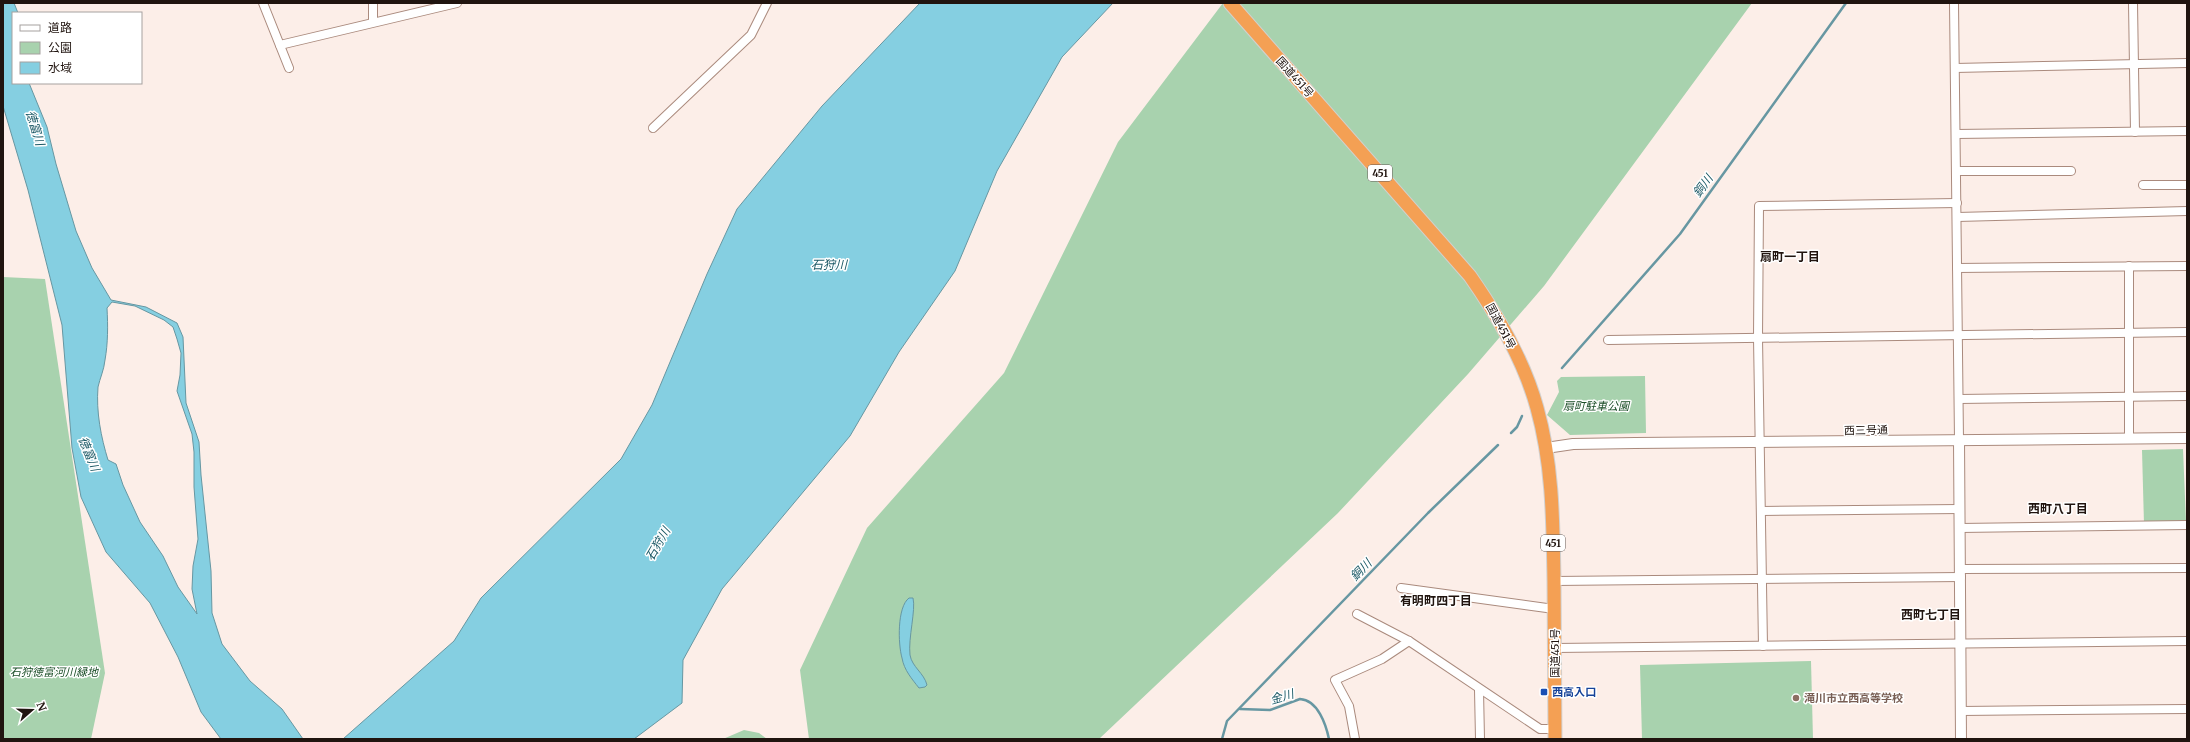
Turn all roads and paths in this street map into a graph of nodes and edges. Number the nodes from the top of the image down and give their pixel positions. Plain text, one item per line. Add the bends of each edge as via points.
1 (263, 3) edge
2 (373, 3) edge
3 (456, 3) edge
4 (767, 3) edge
5 (1230, 3) edge
6 (1954, 3) edge
7 (2133, 3) edge
8 (373, 22) junction
9 (280, 45) junction
10 (2134, 63) junction
11 (2187, 63) edge
12 (289, 68) dead end
13 (1955, 68) junction
14 (653, 128) dead end
15 (2187, 131) edge
16 (2135, 132) junction
17 (1956, 134) junction
18 (1956, 171) junction
19 (2071, 171) dead end
20 (2143, 185) dead end
21 (2187, 185) edge
22 (1957, 203) junction
23 (2187, 211) edge
24 (1957, 217) junction
25 (2130, 266) junction
26 (2187, 266) edge
27 (1958, 268) junction
28 (2187, 332) edge
29 (2129, 333) junction
30 (1959, 337) junction
31 (1758, 338) junction
32 (1608, 340) dead end
33 (2187, 396) edge
34 (2129, 398) junction
35 (1959, 399) junction
36 (2129, 438) junction
37 (2187, 438) edge
38 (1959, 440) junction
39 (1760, 443) junction
40 (1546, 448) junction
41 (1960, 509) junction
42 (1761, 511) junction
43 (2187, 526) edge
44 (1960, 528) junction
45 (2187, 568) edge
46 (1961, 573) junction
47 (1762, 579) junction
48 (1554, 581) junction
49 (1401, 588) dead end
50 (1554, 609) junction
51 (1357, 614) dead end
52 (1409, 641) junction
53 (2187, 641) edge
54 (1961, 644) junction
55 (1763, 646) junction
56 (1555, 648) junction
57 (1479, 690) junction
58 (2187, 709) edge
59 (1961, 711) junction
60 (1555, 734) edge
61 (1355, 739) edge
62 (1480, 739) edge
63 (1961, 739) edge

1 - 9 street
2 - 8 street
3 - 8 street
4 - 14 street via 751,35
5 - 40 highway, 国道451号 / 451 via 1470,276 1503,326 1516,353 1537,406
6 - 13 street
7 - 10 street
8 - 9 street
9 - 12 street
10 - 11 street
10 - 13 street
10 - 16 street
13 - 17 street
15 - 16 street
16 - 17 street
17 - 18 street
18 - 19 street
18 - 22 street
20 - 21 street
22 - 24 street
22 - 31 street via 1759,206
23 - 24 street
24 - 27 street
25 - 26 street
25 - 27 street
25 - 29 street
27 - 30 street
28 - 29 street
29 - 30 street
29 - 34 street
30 - 31 street
30 - 35 street
31 - 32 street
31 - 39 street
33 - 34 street
34 - 35 street
34 - 36 street
35 - 38 street
36 - 37 street, 西三号通
36 - 38 street, 西三号通
38 - 39 street, 西三号通
38 - 41 street
39 - 40 street, 西三号通 via 1573,444
39 - 42 street
40 - 48 highway, 国道451号 / 451 via 1551,474
41 - 42 street
41 - 44 street
42 - 47 street
43 - 44 street
44 - 46 street
45 - 46 street
46 - 47 street
46 - 54 street
47 - 48 street
47 - 55 street
48 - 50 highway, 国道451号 / 451
49 - 50 street
50 - 56 highway, 国道451号 / 451
51 - 52 street
52 - 57 street
52 - 61 street via 1382,659 1335,680 1349,706
53 - 54 street
54 - 55 street
54 - 59 street
55 - 56 street
56 - 60 highway, 国道451号 / 451
57 - 60 street via 1540,729
57 - 62 street
58 - 59 street
59 - 63 street

